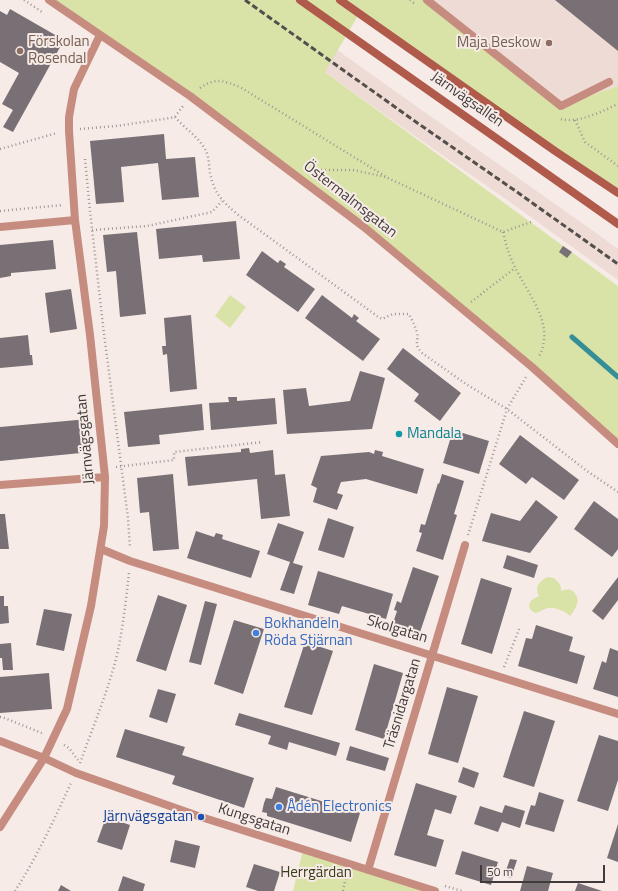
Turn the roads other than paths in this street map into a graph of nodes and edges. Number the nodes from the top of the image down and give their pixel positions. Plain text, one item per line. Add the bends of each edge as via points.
1 (49, 0) edge
2 (300, 0) edge
3 (340, 0) edge
4 (427, 0) edge
5 (100, 35) junction
6 (609, 82) dead end
7 (618, 193) edge
8 (75, 220) junction
9 (618, 224) edge
10 (0, 227) edge
11 (618, 444) edge
12 (104, 473) junction
13 (0, 485) edge
14 (464, 545) road end
15 (100, 549) junction
16 (432, 656) junction
17 (618, 714) edge
18 (0, 741) edge
19 (44, 758) junction
20 (0, 827) edge
21 (368, 870) junction
22 (434, 891) edge

1 - 5 street, Östermalmsgatan
2 - 9 main road, Järnvägsallén
3 - 7 main road, Järnvägsallén
4 - 6 street via 561,106
5 - 8 street, Järnvägsgatan via 74,89 69,117
5 - 11 street, Östermalmsgatan via 190,96 364,228 532,367
8 - 10 street
8 - 12 street, Järnvägsgatan
12 - 13 street
12 - 15 street, Järnvägsgatan via 104,526
14 - 16 street, Träsnidargatan
15 - 16 street, Skolgatan via 130,561
15 - 19 street, Järnvägsgatan via 91,606 67,709
16 - 17 street, Skolgatan
16 - 21 street, Träsnidargatan
18 - 19 street, Kungsgatan
19 - 20 street, Järnvägsgatan
19 - 21 street, Kungsgatan via 76,773 201,818
21 - 22 street, Kungsgatan

